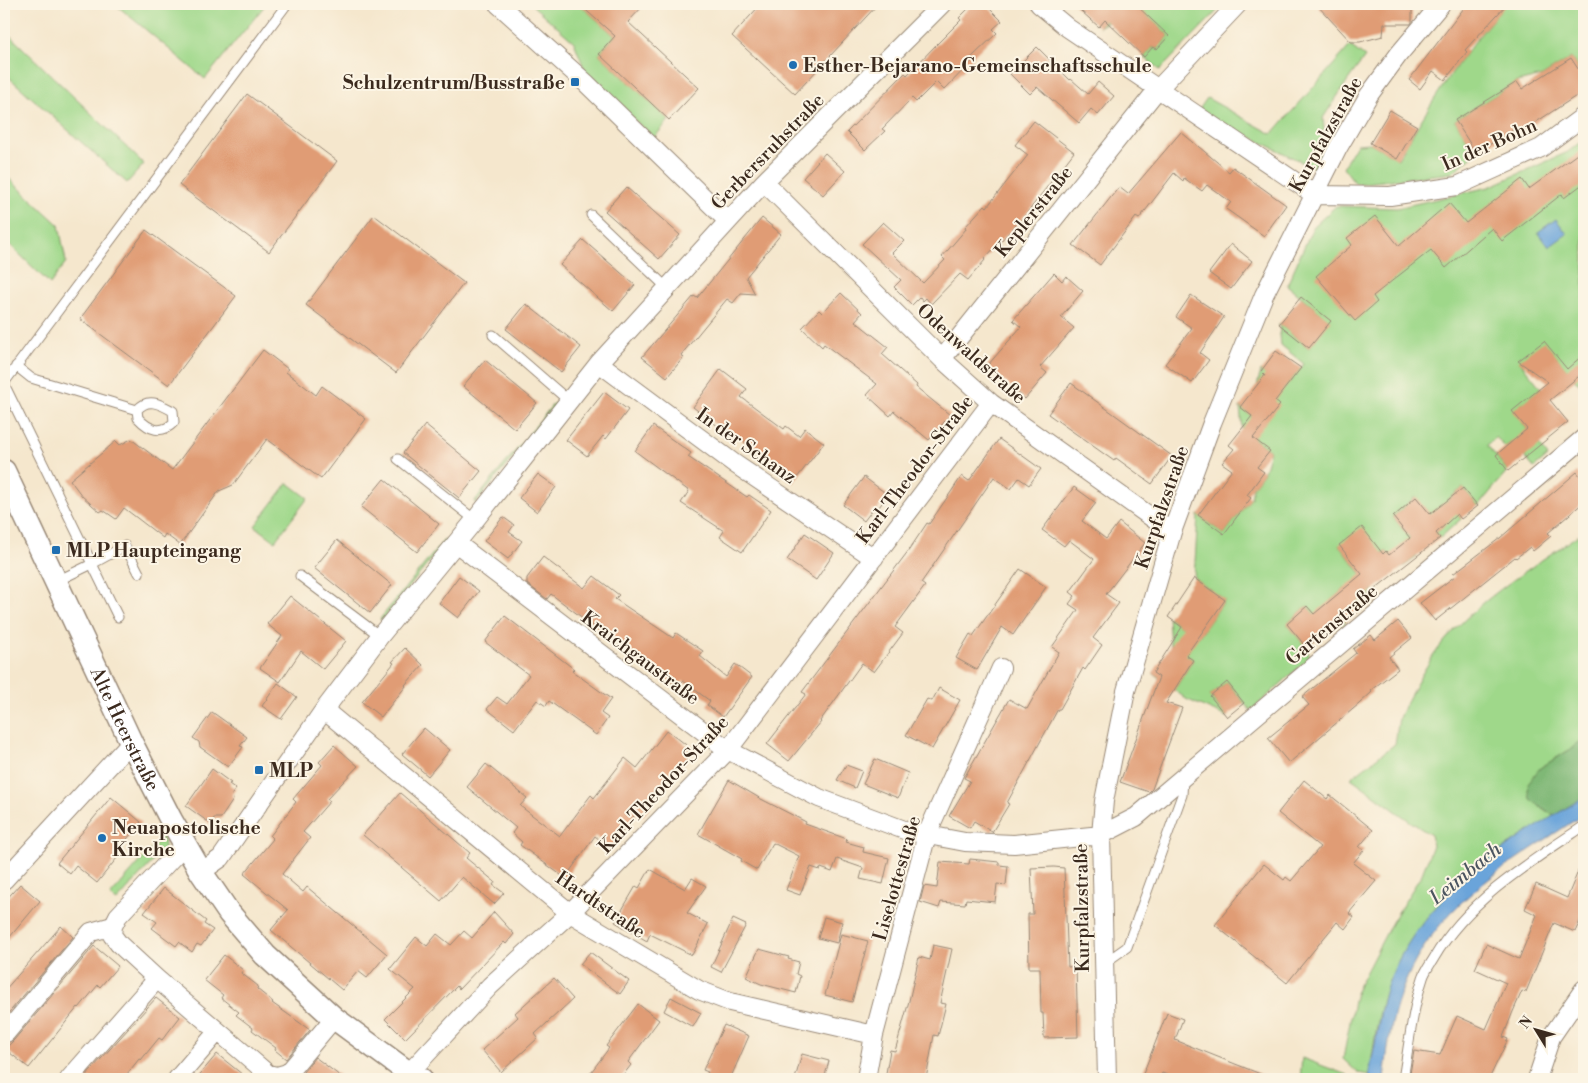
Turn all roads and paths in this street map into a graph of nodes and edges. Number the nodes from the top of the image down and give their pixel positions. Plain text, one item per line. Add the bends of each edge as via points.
1 (288, 4) edge
2 (498, 4) edge
3 (942, 4) edge
4 (1039, 4) edge
5 (1238, 4) edge
6 (1441, 4) edge
7 (1157, 90) junction
8 (1584, 116) edge
9 (764, 182) junction
10 (1315, 195) junction
11 (591, 214) dead end
12 (728, 221) junction
13 (667, 288) junction
14 (492, 335) dead end
15 (942, 359) junction
16 (599, 363) junction
17 (16, 366) junction
18 (4, 383) edge
19 (569, 401) junction
20 (991, 402) junction
21 (137, 410) dead end
22 (1584, 438) edge
23 (398, 459) dead end
24 (4, 470) edge
25 (475, 520) junction
26 (1172, 532) junction
27 (456, 542) junction
28 (874, 558) junction
29 (92, 564) junction
30 (139, 573) dead end
31 (300, 576) dead end
32 (57, 581) junction
33 (118, 617) dead end
34 (380, 636) junction
35 (1001, 668) dead end
36 (324, 710) junction
37 (131, 742) junction
38 (728, 750) junction
39 (1184, 776) junction
40 (1584, 826) edge
41 (927, 834) junction
42 (1100, 835) junction
43 (185, 844) junction
44 (201, 872) junction
45 (4, 880) edge
46 (570, 913) junction
47 (113, 926) junction
48 (1103, 964) junction
49 (157, 979) junction
50 (1584, 989) edge
51 (334, 1018) junction
52 (218, 1031) junction
53 (6, 1033) dead end
54 (874, 1035) junction
55 (415, 1076) edge
56 (277, 1078) edge
57 (69, 1079) edge
58 (177, 1079) edge
59 (866, 1079) edge
60 (1107, 1079) edge
61 (1403, 1079) edge
62 (1537, 1079) edge

1 - 17 lane
2 - 12 street via 586,83
3 - 9 street, Gerbersruhstraße
4 - 7 street
5 - 7 street, Keplerstraße
6 - 10 street, Kurpfalzstraße via 1369,95
7 - 10 street
7 - 15 street, Keplerstraße
8 - 10 street, In der Bohn via 1541,148 1458,186 1390,196
9 - 12 street, Gerbersruhstraße
9 - 15 street, Odenwaldstraße
10 - 26 street, Kurpfalzstraße via 1264,295
11 - 13 lane
12 - 13 street, Gerbersruhstraße
13 - 16 street, Gerbersruhstraße
14 - 19 lane
15 - 20 street, Odenwaldstraße
16 - 19 street, Gerbersruhstraße
16 - 28 street, In der Schanz via 735,464
17 - 18 lane
17 - 21 lane via 31,378
18 - 29 lane
19 - 25 street, Gerbersruhstraße
20 - 26 street, Odenwaldstraße
20 - 28 street, Karl-Theodor-Straße
22 - 39 street, Gartenstraße
23 - 25 lane
24 - 32 street, Alte Heerstraße
25 - 27 street, Gerbersruhstraße
26 - 42 street, Kurpfalzstraße via 1126,691
27 - 34 street, Gerbersruhstraße
27 - 38 street, Kraichgaustraße
28 - 38 street, Karl-Theodor-Straße
29 - 30 lane via 125,546
29 - 32 lane
29 - 33 lane
31 - 34 lane
32 - 37 street, Alte Heerstraße
34 - 36 street, Gerbersruhstraße
35 - 41 street, Liselottestraße
36 - 44 street, Gerbersruhstraße via 221,858
36 - 46 street, Hardtstraße
37 - 43 street, Alte Heerstraße
37 - 45 street
38 - 41 street, Kraichgaustraße via 819,798 907,831
38 - 46 street, Karl-Theodor-Straße
39 - 42 street, Gartenstraße via 1136,817
39 - 48 lane via 1182,794 1127,947
40 - 61 lane via 1503,883 1445,939 1424,976
41 - 42 street, Kraichgaustraße via 965,842 1014,844
41 - 54 street, Liselottestraße
42 - 48 street, Kurpfalzstraße
43 - 44 street, Alte Heerstraße
43 - 47 street via 118,916
44 - 51 street, Alte Heerstraße via 229,913 265,955
46 - 54 street, Hardtstraße via 699,990 730,1002
46 - 55 street, Karl-Theodor-Straße via 490,986
47 - 49 street via 112,935 119,944
47 - 53 street via 91,932
48 - 60 street, Kurpfalzstraße
49 - 52 street
49 - 57 street
50 - 62 street via 1551,1037
51 - 55 street, Alte Heerstraße
51 - 56 street via 288,1073
52 - 56 street
52 - 58 street
54 - 59 street, Liselottestraße

